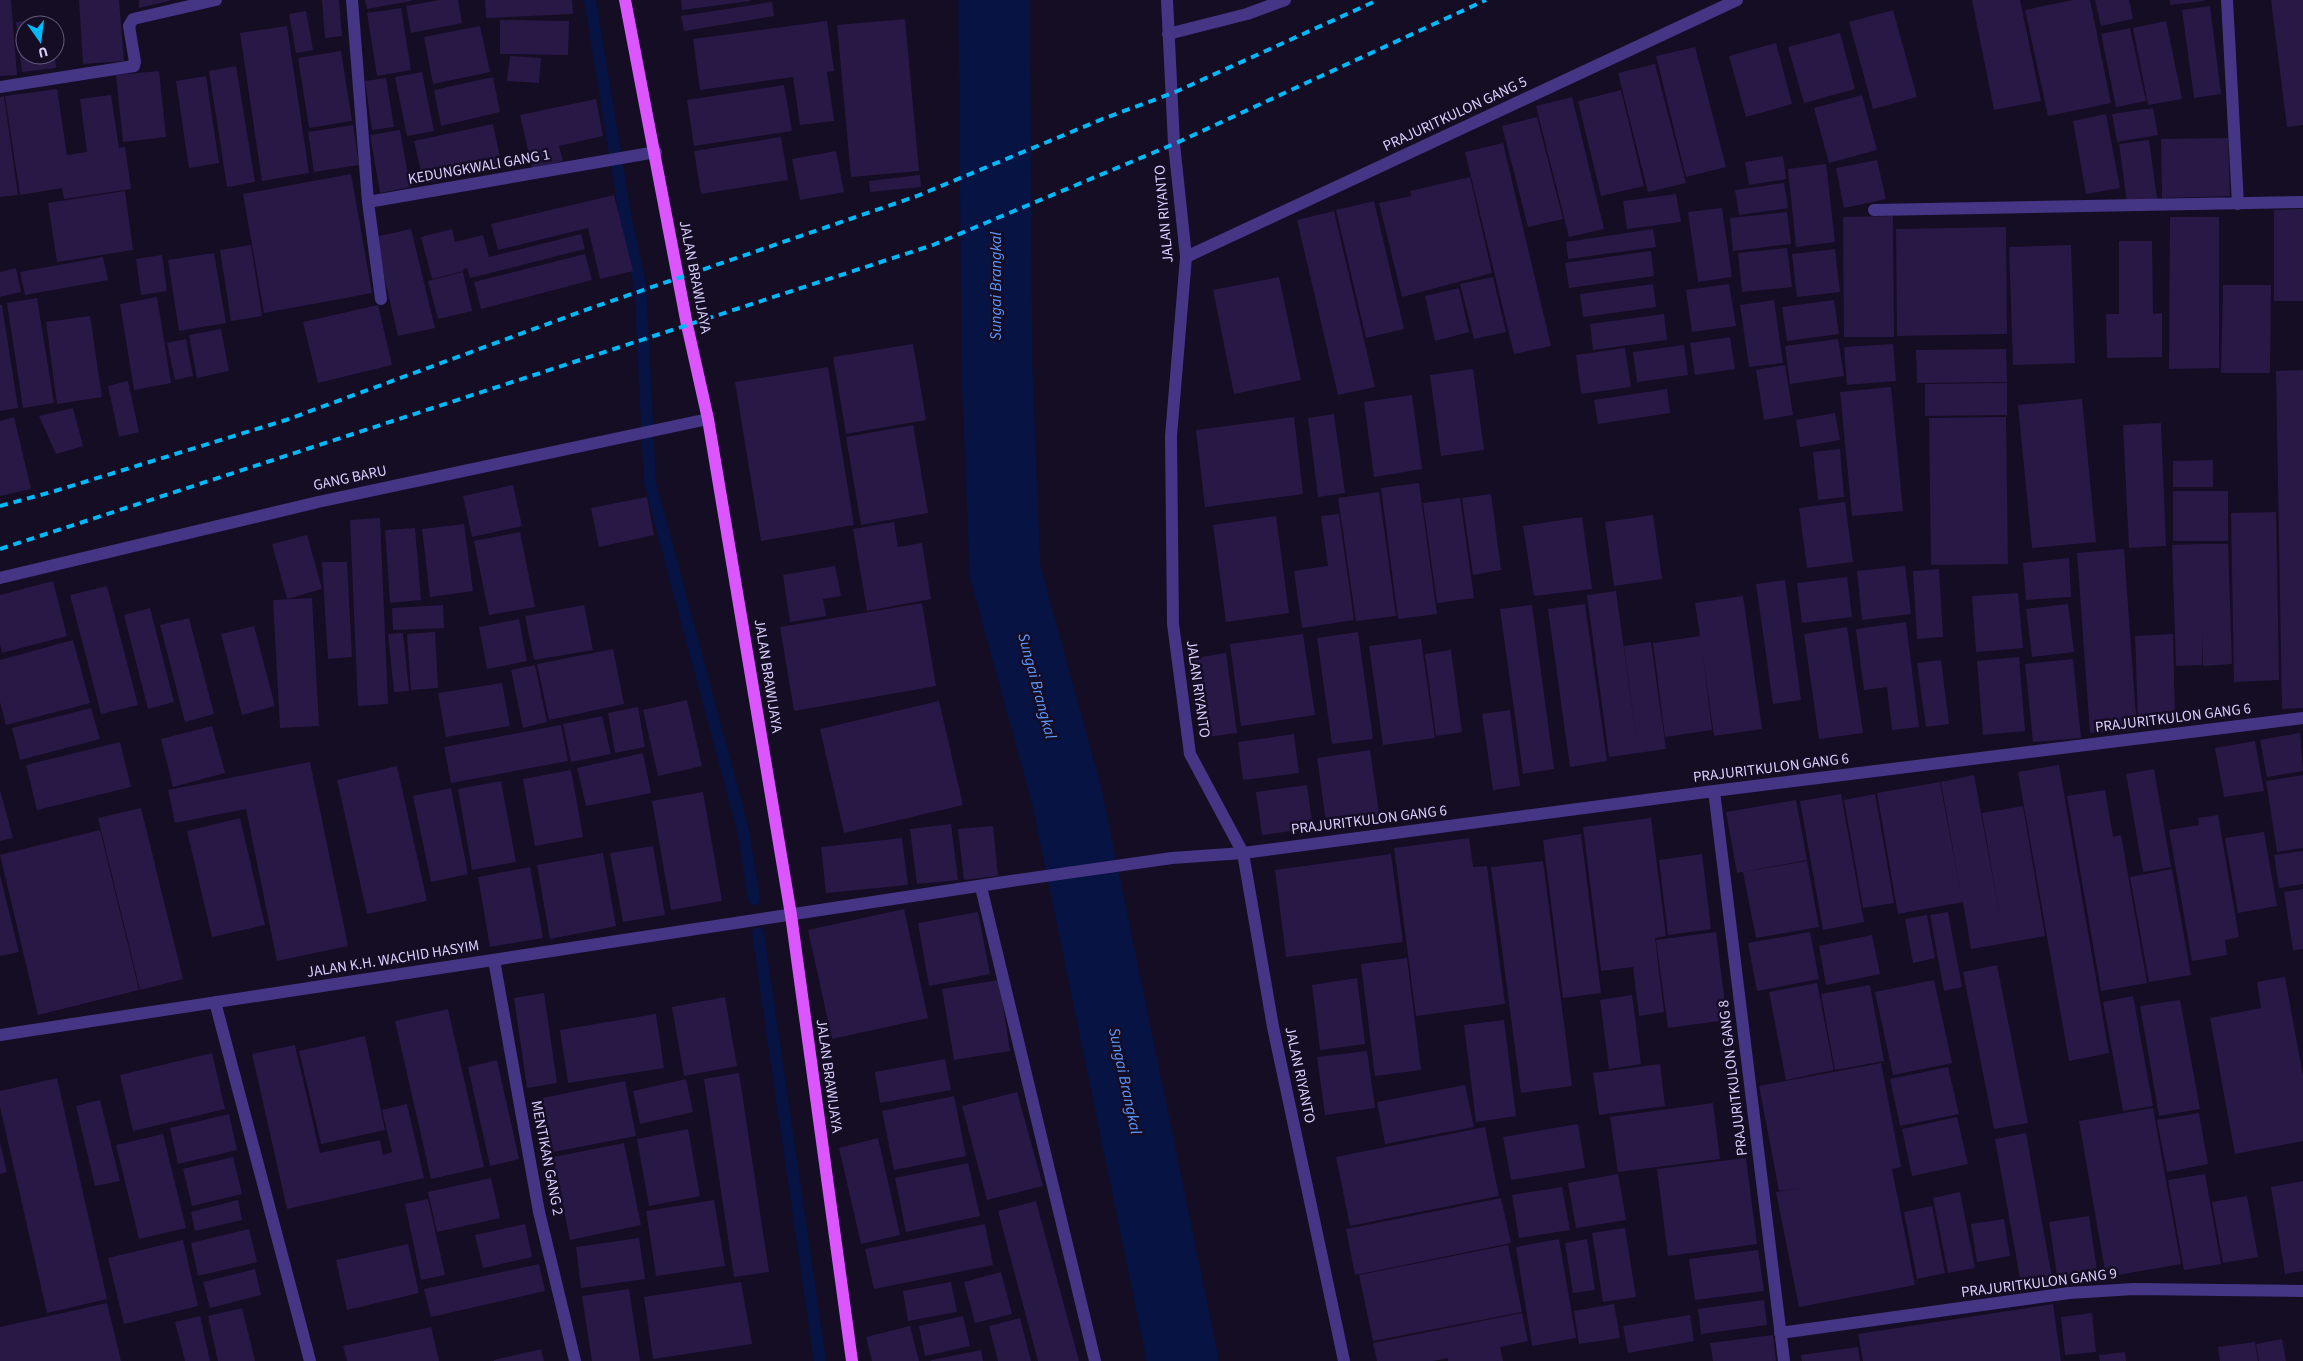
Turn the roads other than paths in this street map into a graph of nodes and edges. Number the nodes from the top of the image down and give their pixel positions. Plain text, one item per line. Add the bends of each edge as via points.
1 (216, 0) edge
2 (352, 0) edge
3 (625, 0) edge
4 (1167, 0) edge
5 (1285, 0) edge
6 (1737, 0) edge
7 (2227, 0) edge
8 (1168, 34) junction
9 (0, 87) edge
10 (656, 152) junction
11 (368, 202) junction
12 (2303, 202) edge
13 (2238, 204) junction
14 (1874, 210) dead end
15 (1186, 257) junction
16 (382, 299) dead end
17 (708, 419) junction
18 (0, 578) edge
19 (2303, 718) edge
20 (1714, 792) junction
21 (1244, 853) junction
22 (1011, 881) joint
23 (981, 887) junction
24 (791, 914) junction
25 (494, 960) junction
26 (215, 1002) junction
27 (0, 1035) edge
28 (2303, 1291) edge
29 (1780, 1333) junction
30 (310, 1361) edge
31 (575, 1361) edge
32 (852, 1361) edge
33 (1094, 1361) edge
34 (1344, 1361) edge
35 (1784, 1361) edge

1 - 9 street via 133,19 129,26 134,66
2 - 11 street
3 - 10 main road, JALAN BRAWIJAYA
4 - 8 street, JALAN RIYANTO
5 - 8 street via 1247,14
6 - 15 street, PRAJURITKULON GANG 5
7 - 13 street
8 - 15 street, JALAN RIYANTO via 1174,144
10 - 11 street, KEDUNGKWALI GANG 1
10 - 17 main road, JALAN BRAWIJAYA via 687,325
11 - 16 street
12 - 13 street
13 - 14 street
15 - 21 street, JALAN RIYANTO via 1171,436 1173,624 1190,754
17 - 18 street, GANG BARU via 318,502
17 - 24 main road, JALAN BRAWIJAYA
19 - 20 street, PRAJURITKULON GANG 6
20 - 21 street, PRAJURITKULON GANG 6
20 - 29 street, PRAJURITKULON GANG 8
21 - 22 street, PRAJURITKULON GANG 6 via 1172,858
21 - 34 street, JALAN RIYANTO via 1273,1027
22 - 23 street, JALAN K.H. WACHID HASYIM
23 - 24 street, JALAN K.H. WACHID HASYIM
23 - 33 street
24 - 25 street, JALAN K.H. WACHID HASYIM
24 - 32 main road, JALAN BRAWIJAYA
25 - 26 street, JALAN K.H. WACHID HASYIM
25 - 31 street, MENTIKAN GANG 2 via 539,1212
26 - 27 street, JALAN K.H. WACHID HASYIM
26 - 30 street
28 - 29 street, PRAJURITKULON GANG 9 via 2134,1289 2069,1293
29 - 35 street, PRAJURITKULON GANG 8

